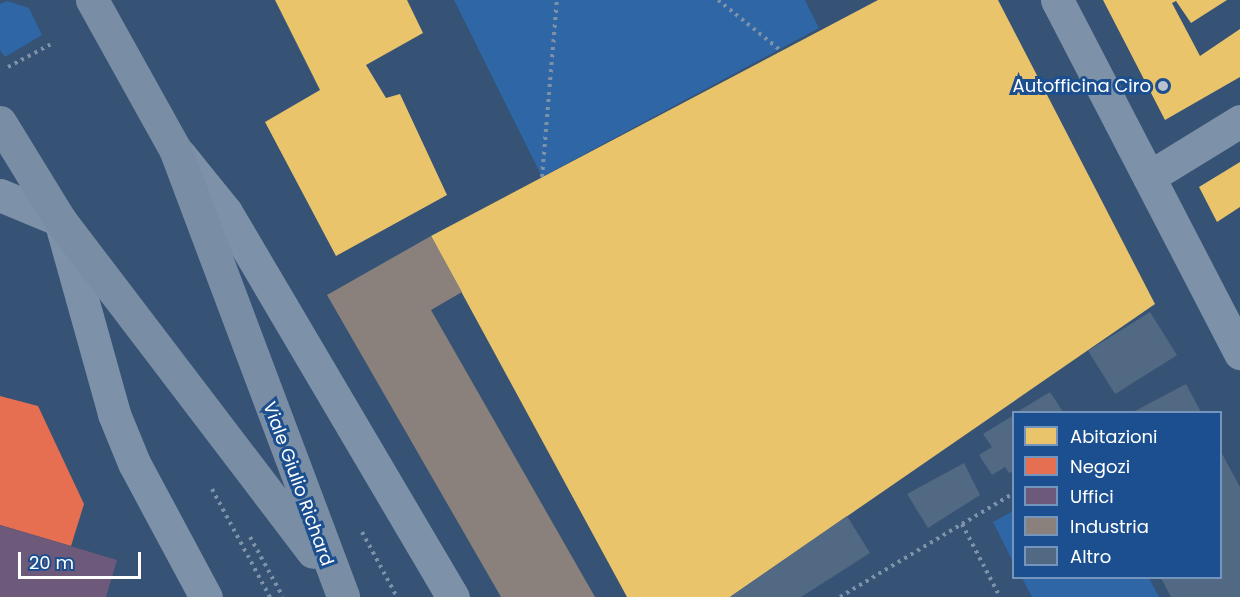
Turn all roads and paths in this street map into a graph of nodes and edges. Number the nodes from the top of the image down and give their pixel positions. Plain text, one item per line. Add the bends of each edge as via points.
1 (92, 0) edge
2 (556, 0) edge
3 (718, 0) edge
4 (1057, 0) edge
5 (51, 44) dead end
6 (779, 49) dead end
7 (8, 68) dead end
8 (1240, 121) edge
9 (0, 122) edge
10 (176, 149) junction
11 (542, 177) dead end
12 (1149, 177) junction
13 (0, 195) edge
14 (60, 220) junction
15 (1240, 353) edge
16 (212, 489) dead end
17 (1012, 494) edge
18 (962, 524) junction
19 (249, 535) dead end
20 (338, 587) edge
21 (206, 597) edge
22 (270, 597) edge
23 (283, 597) edge
24 (453, 597) edge
25 (840, 597) edge
26 (1000, 597) edge

1 - 10 main road, Viale Giulio Richard
2 - 11 path
3 - 6 path
4 - 12 street
5 - 7 path
8 - 12 street
9 - 14 main road, Viale Giulio Richard
10 - 20 main road, Viale Giulio Richard
10 - 24 street via 226,212
12 - 15 street
13 - 14 street
14 - 20 main road, Viale Giulio Richard
14 - 21 street via 118,424 134,463
16 - 22 path
17 - 18 path
18 - 25 path
18 - 26 path
19 - 23 path

